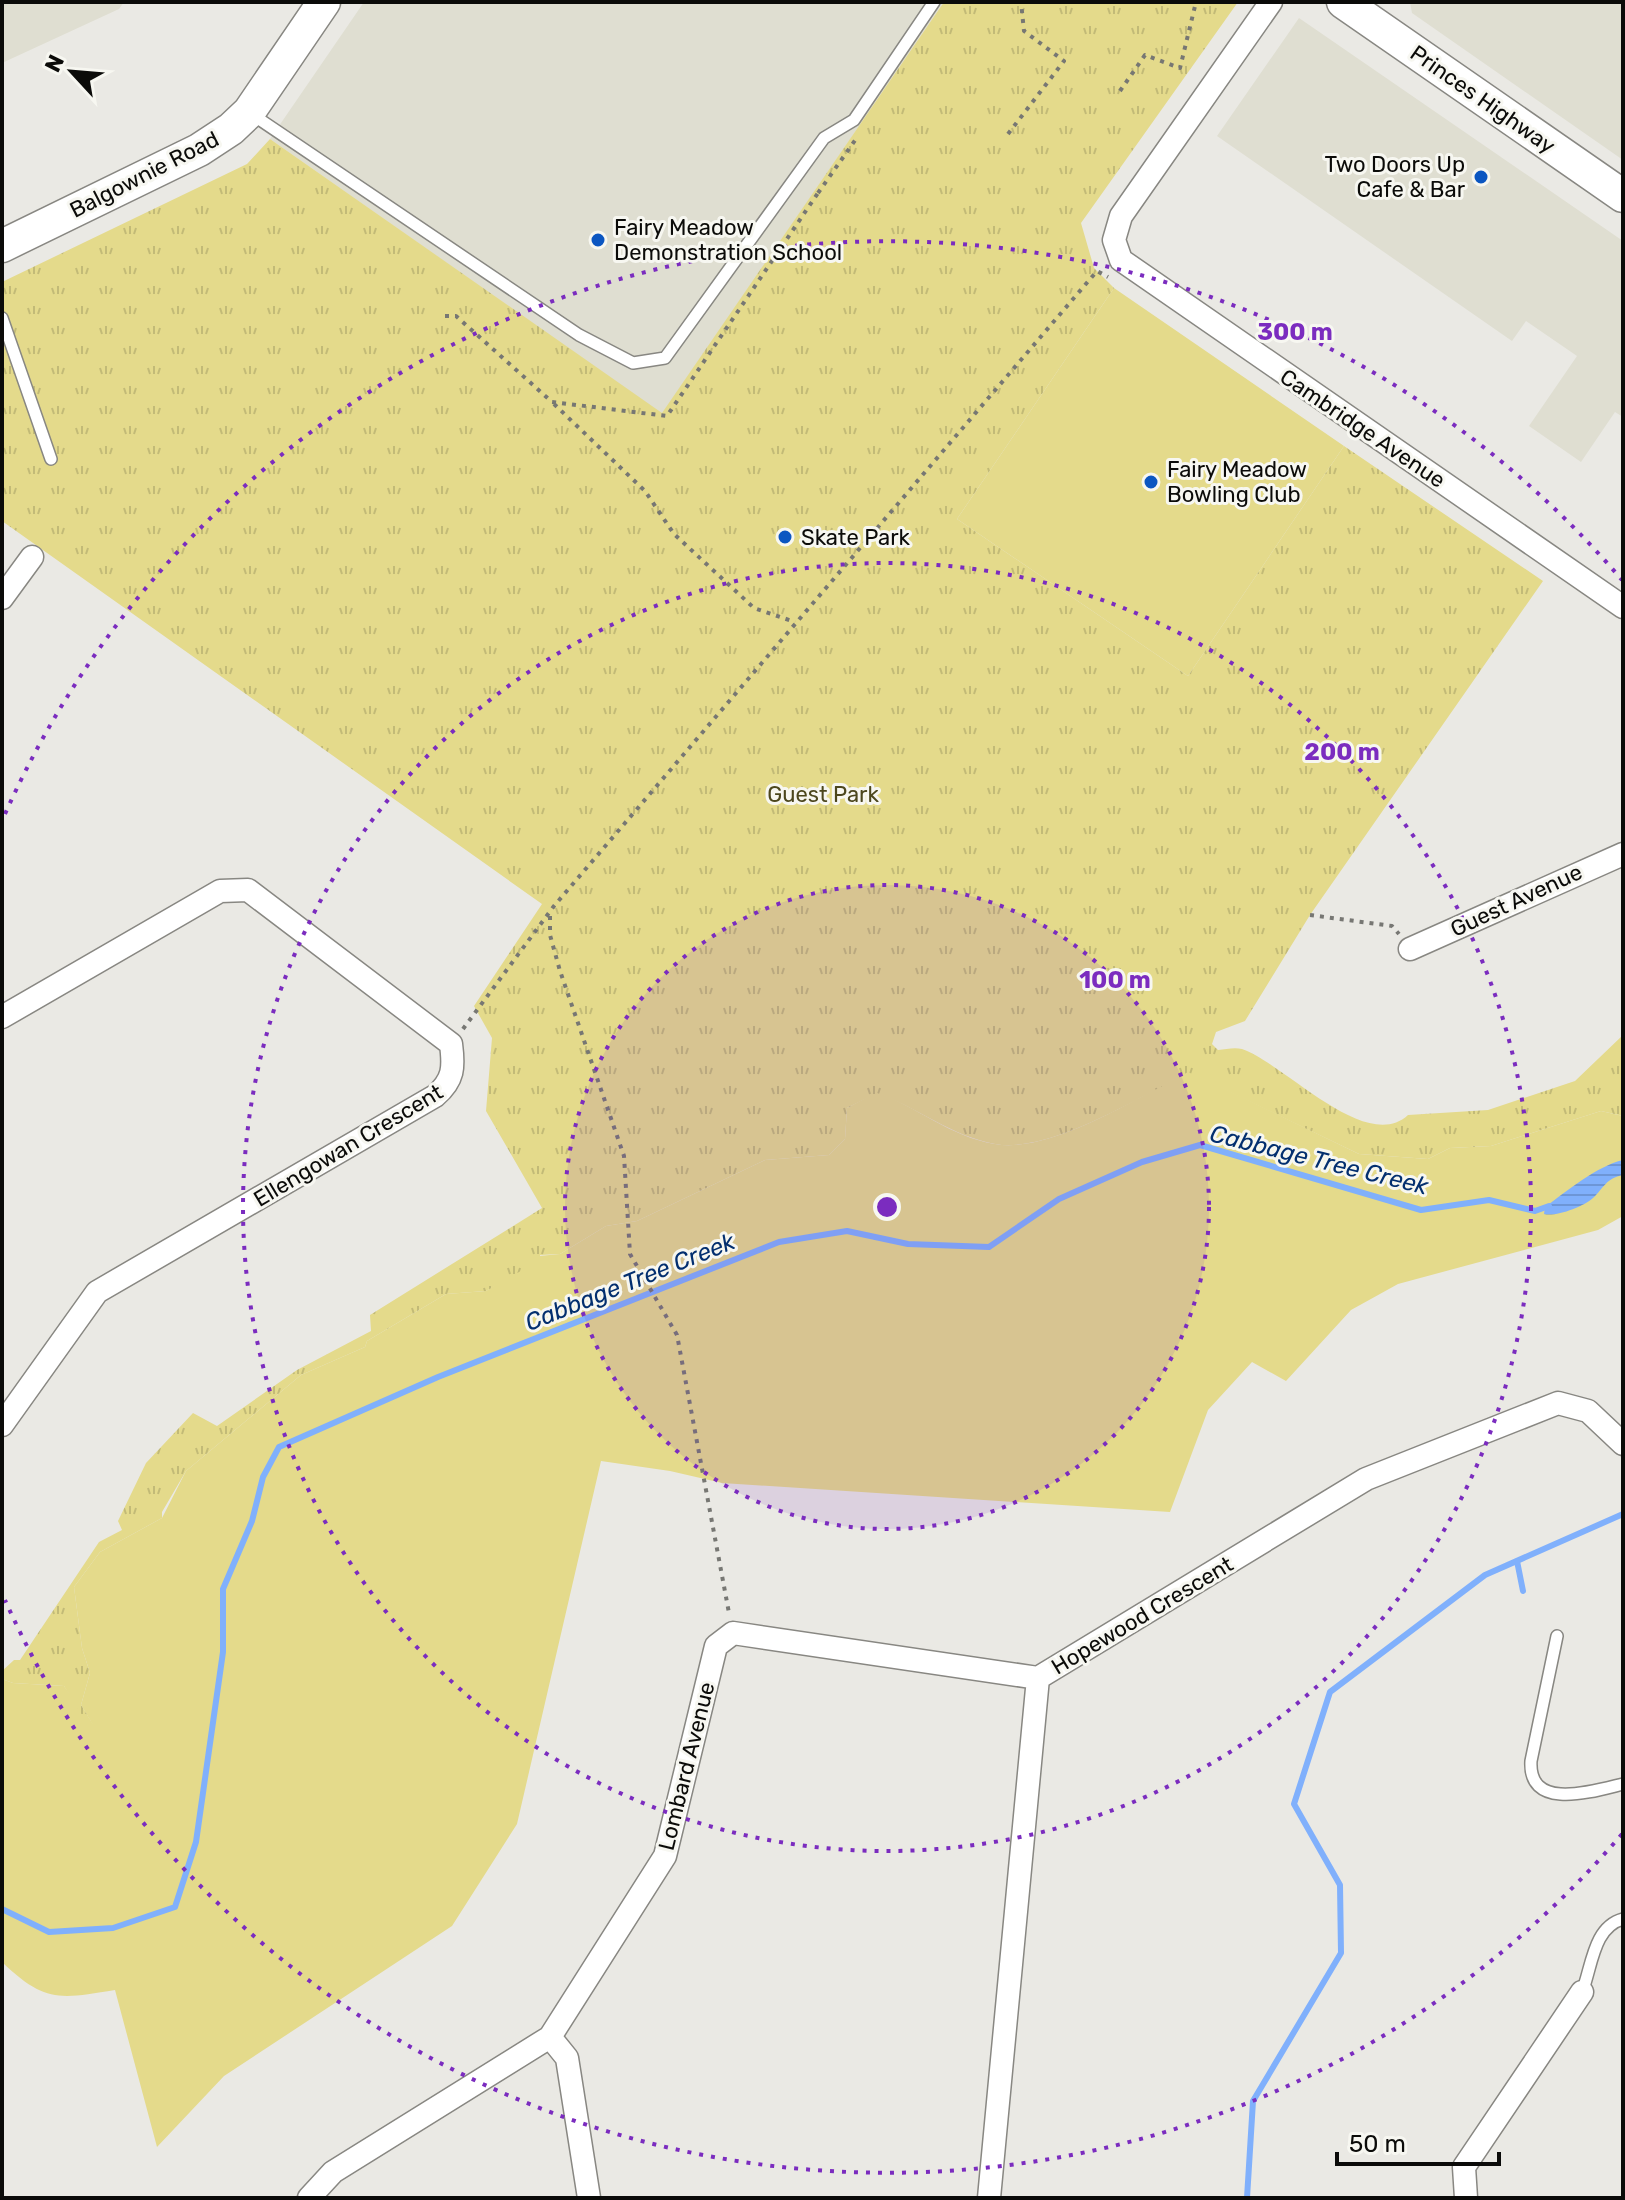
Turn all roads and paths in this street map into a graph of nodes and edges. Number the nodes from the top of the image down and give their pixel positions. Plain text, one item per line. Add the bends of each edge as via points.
1 (324, 2) edge
2 (934, 2) edge
3 (1021, 2) edge
4 (1196, 2) edge
5 (1271, 2) edge
6 (1356, 5) edge
7 (1120, 91) dead end
8 (249, 112) junction
9 (1008, 134) dead end
10 (815, 191) dead end
11 (1623, 196) edge
12 (2, 246) edge
13 (1110, 276) dead end
14 (445, 316) dead end
15 (2, 318) edge
16 (552, 402) junction
17 (51, 459) dead end
18 (32, 557) dead end
19 (2, 598) edge
20 (1623, 607) edge
21 (795, 623) junction
22 (1623, 854) edge
23 (550, 914) junction
24 (1310, 915) dead end
25 (1410, 949) joint
26 (2, 1017) edge
27 (451, 1044) junction
28 (2, 1425) edge
29 (1623, 1444) edge
30 (733, 1633) junction
31 (1557, 1636) dead end
32 (1038, 1678) junction
33 (1623, 1784) edge
34 (1623, 1919) edge
35 (1582, 1992) joint
36 (550, 2037) junction
37 (309, 2198) edge
38 (589, 2198) edge
39 (989, 2198) edge
40 (1466, 2198) edge

1 - 8 main road, Balgownie Road
2 - 8 lane via 854,120 824,138 665,358 633,363 579,335
3 - 9 path via 1024,31 1064,61
4 - 7 path via 1180,68 1145,55
5 - 20 street, Cambridge Avenue via 1121,216 1115,228 1116,252 1130,268
6 - 11 main road, Princes Highway
8 - 12 main road, Balgownie Road via 199,150
10 - 16 path via 667,416
13 - 21 path via 1105,279 1097,271
14 - 16 path via 456,316
15 - 17 lane
16 - 21 path via 645,491 674,534 754,608
18 - 19 street
21 - 23 path
22 - 25 street, Guest Avenue
23 - 27 path
23 - 30 path via 560,971 624,1156 630,1254 677,1335
24 - 25 path via 1392,926
26 - 27 street via 220,891 248,890
27 - 28 street, Ellengowan Crescent via 450,1084 435,1096 97,1292
29 - 32 street, Hopewood Crescent via 1588,1411 1558,1403 1366,1479
30 - 32 street
30 - 36 street, Lombard Avenue via 716,1646 665,1856
31 - 33 lane via 1531,1776 1542,1788 1564,1795
32 - 39 street, Hopewood Crescent
34 - 35 lane via 1610,1923 1600,1936
35 - 40 street via 1464,2167
36 - 37 street, Lombard Avenue via 333,2172
36 - 38 street via 567,2058

